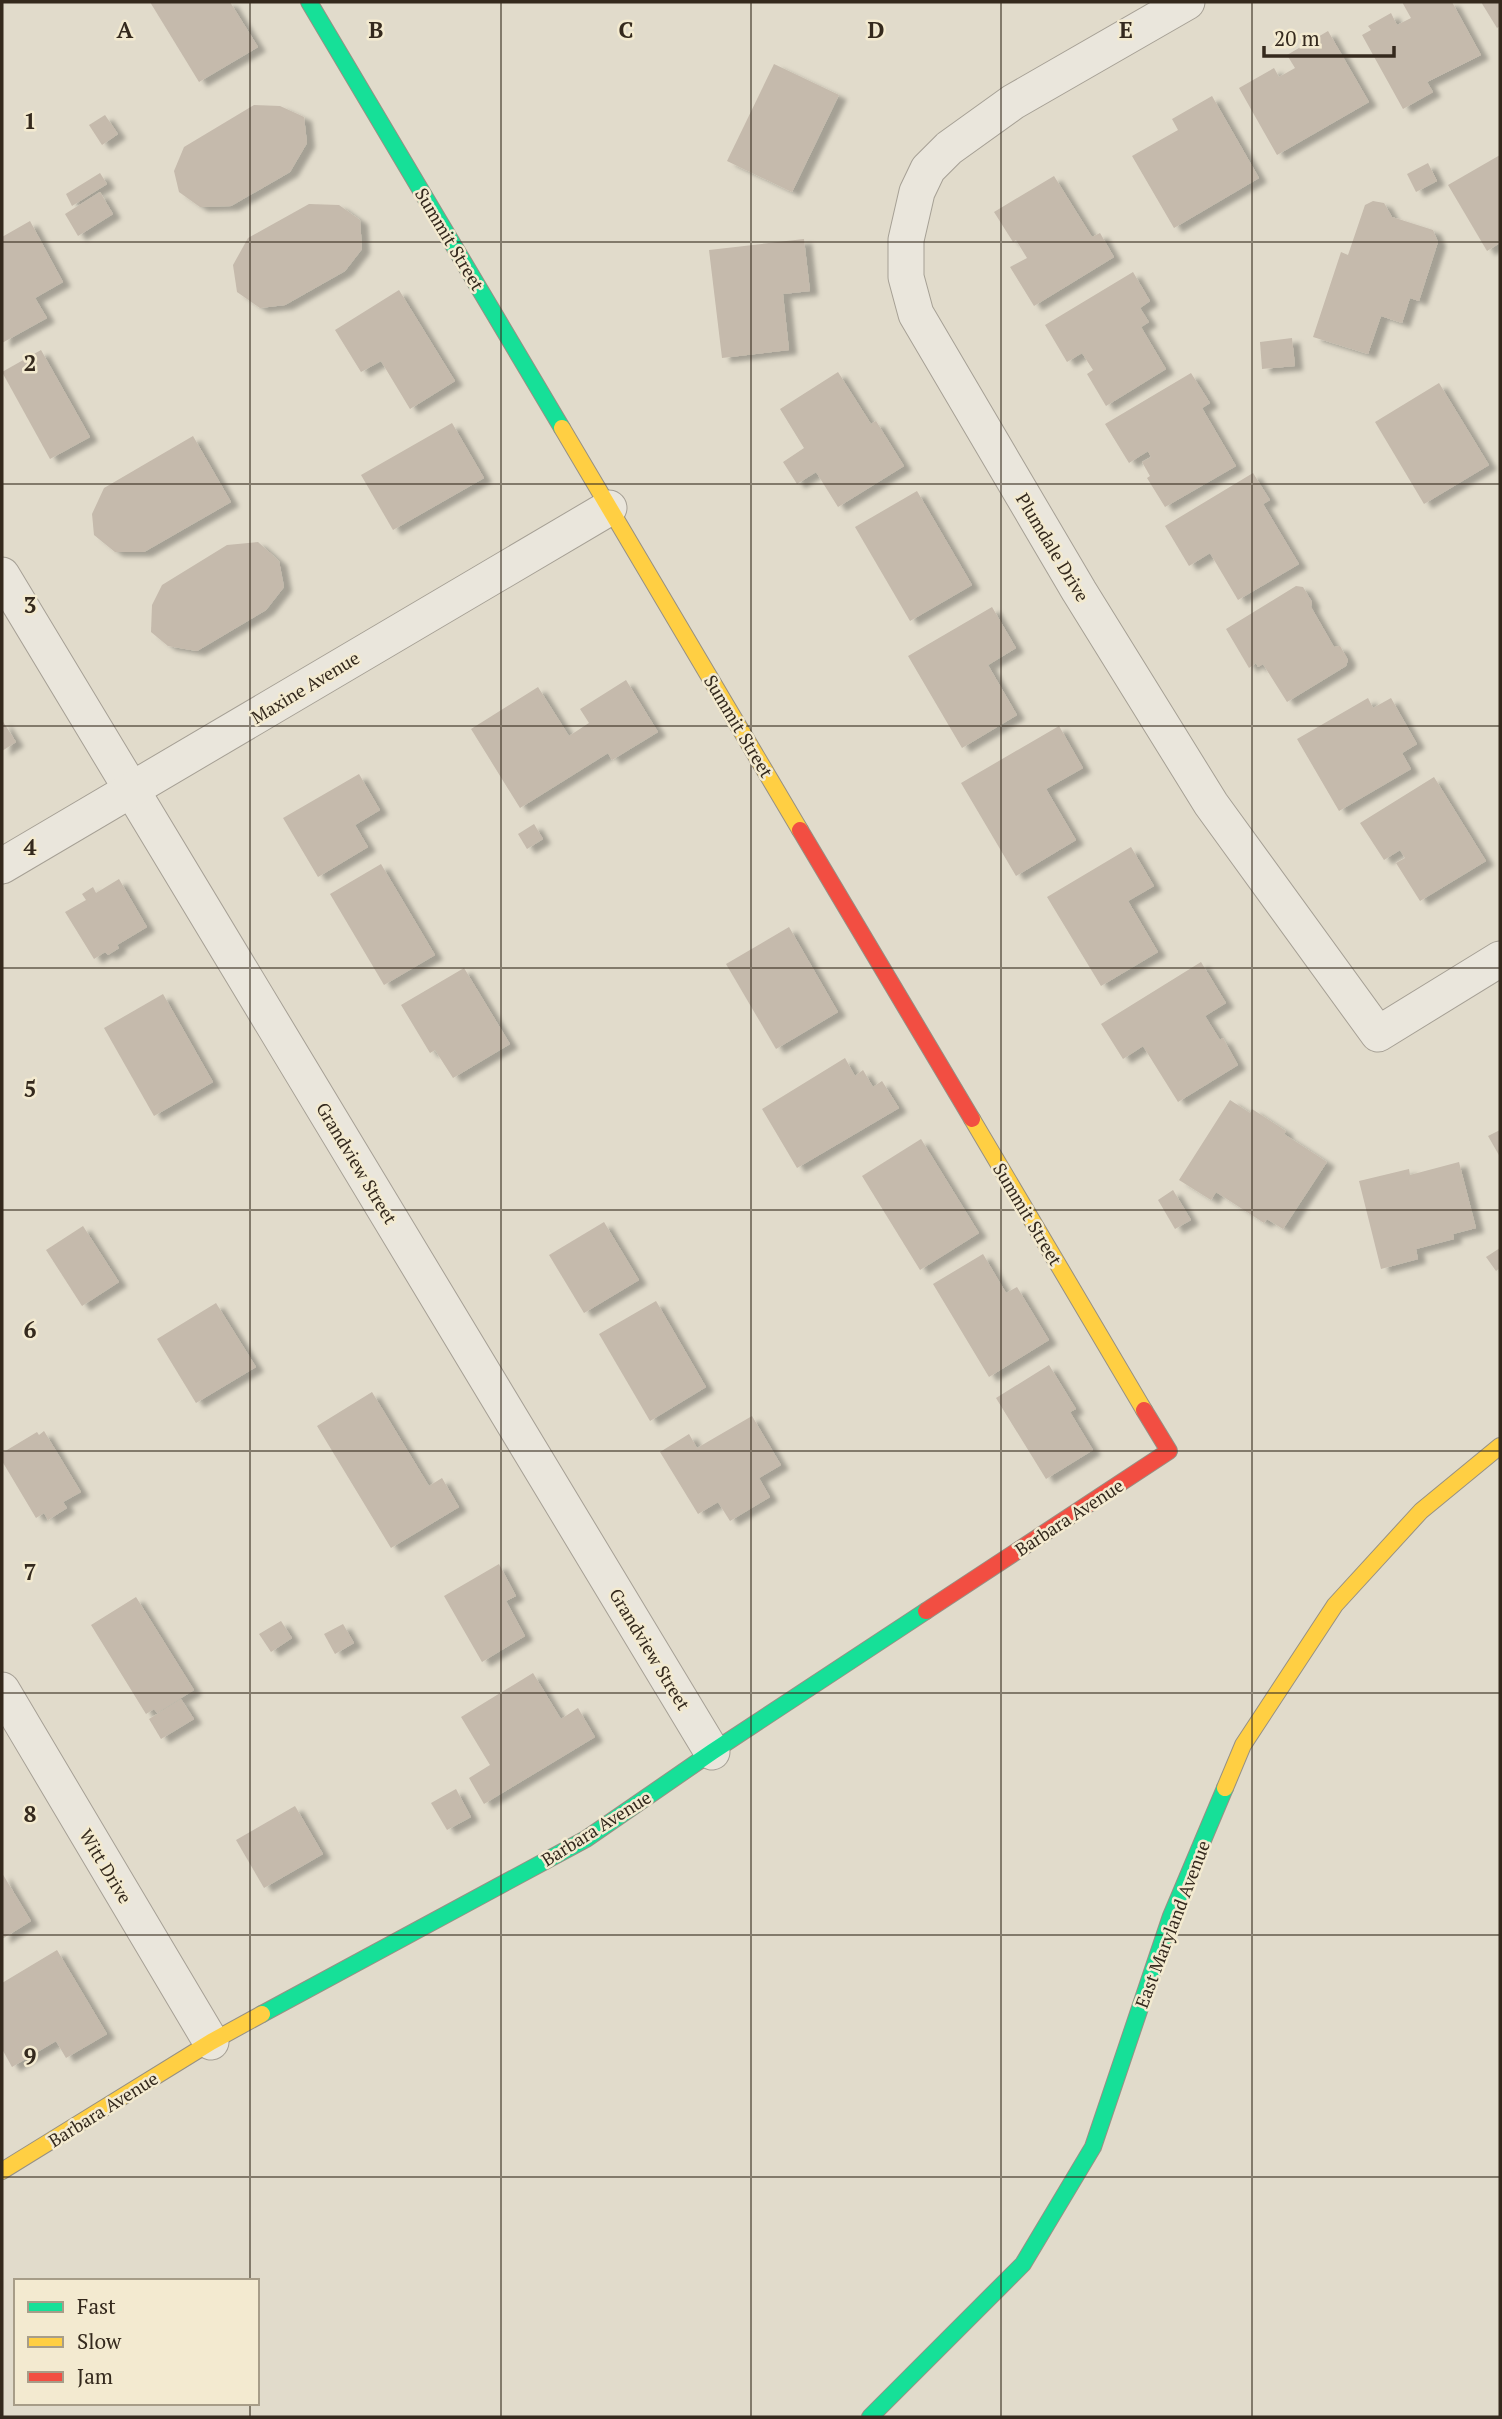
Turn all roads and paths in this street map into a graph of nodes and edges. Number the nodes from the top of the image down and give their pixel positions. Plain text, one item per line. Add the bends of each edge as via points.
1 (309, 2) edge
2 (1187, 2) edge
3 (609, 508) junction
4 (2, 575) edge
5 (131, 790) junction
6 (2, 866) edge
7 (1500, 959) edge
8 (1500, 1446) edge
9 (1169, 1451) joint
10 (2, 1690) edge
11 (712, 1752) junction
12 (211, 2042) junction
13 (2, 2171) edge
14 (870, 2417) edge

1 - 3 street, Summit Street
2 - 7 street, Plumdale Drive via 1013,102 928,169 917,192 906,240 906,277 916,314 1211,804 1378,1034
3 - 5 street, Maxine Avenue
3 - 9 street, Summit Street
4 - 5 street, Grandview Street
5 - 6 street, Maxine Avenue
5 - 11 street, Grandview Street
8 - 14 street, East Maryland Avenue via 1421,1511 1335,1605 1243,1745 1171,1916 1093,2147 1023,2264
9 - 11 street, Barbara Avenue
10 - 12 street, Witt Drive
11 - 12 street, Barbara Avenue via 586,1839
12 - 13 street, Barbara Avenue

